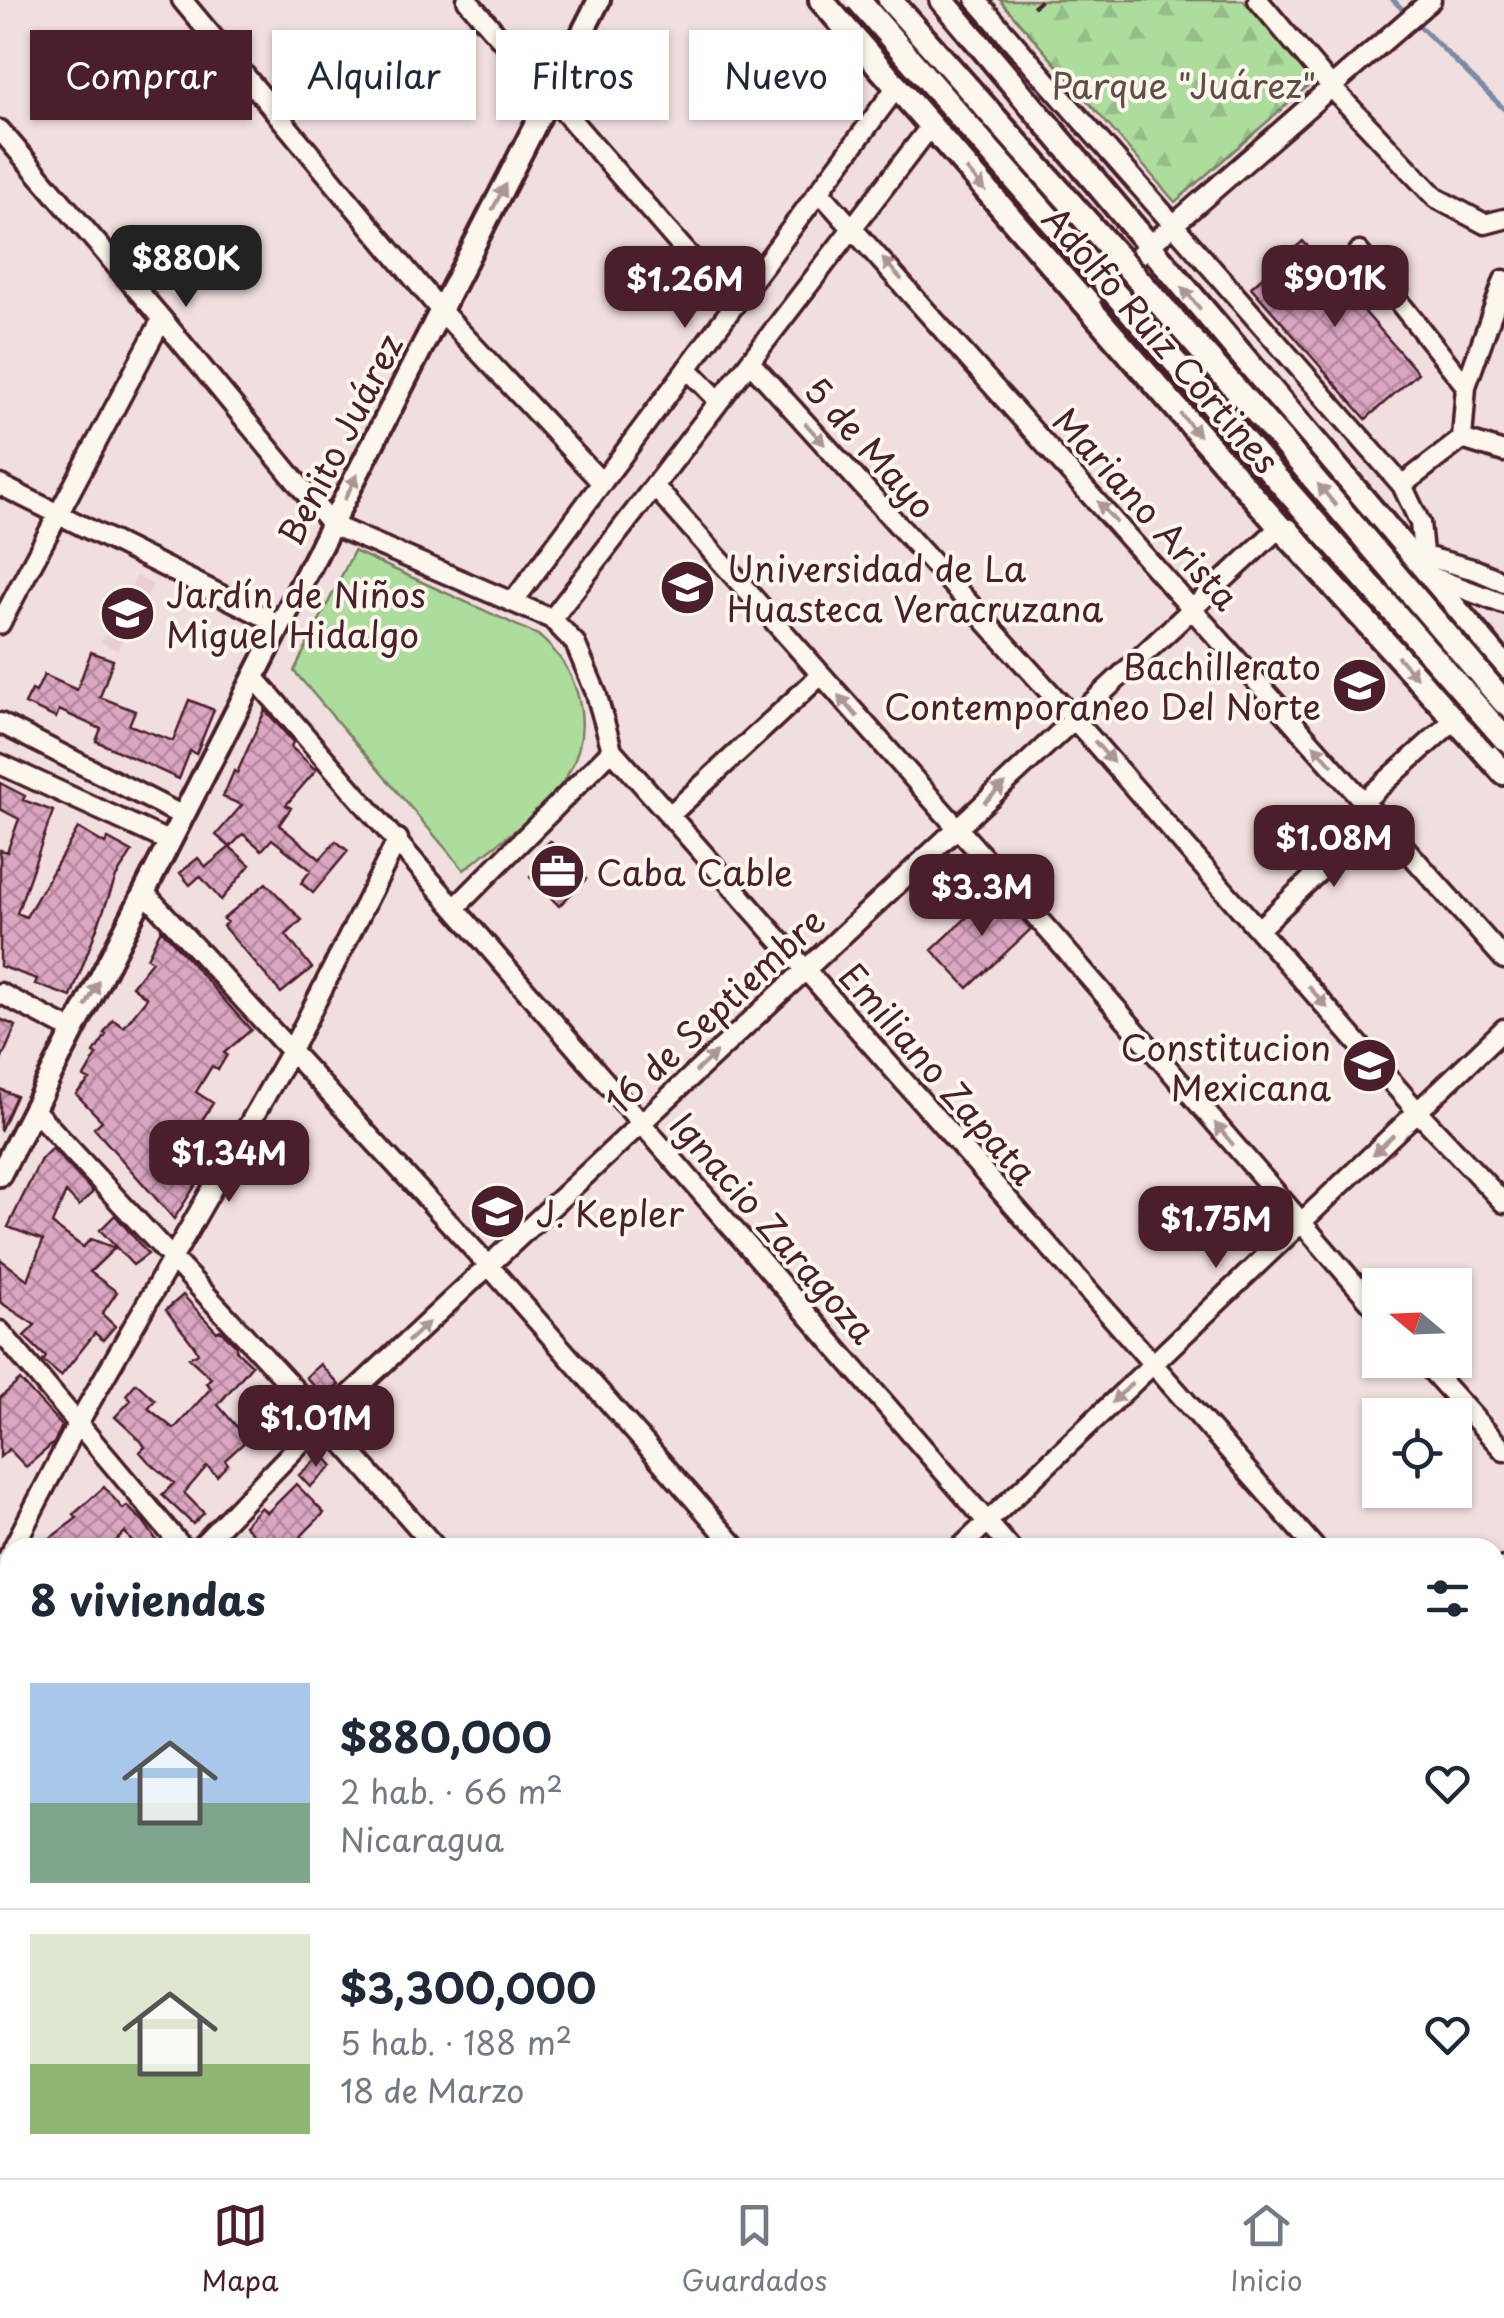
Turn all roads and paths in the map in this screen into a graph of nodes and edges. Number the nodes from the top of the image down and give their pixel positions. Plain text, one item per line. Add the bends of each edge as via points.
1 (182, 0) edge
2 (467, 0) edge
3 (599, 0) edge
4 (822, 0) edge
5 (858, 0) edge
6 (890, 0) edge
7 (942, 0) edge
8 (976, 0) edge
9 (1040, 0) edge
10 (1258, 0) edge
11 (1431, 0) edge
12 (1032, 7) dead end
13 (584, 30) edge
14 (496, 34) edge
15 (896, 88) junction
16 (1333, 89) junction
17 (538, 120) edge
18 (571, 120) edge
19 (930, 127) junction
20 (0, 130) edge
21 (820, 191) junction
22 (1504, 219) edge
23 (854, 226) junction
24 (1174, 226) junction
25 (1148, 248) junction
26 (1359, 252) dead end
27 (1504, 280) edge
28 (1084, 304) junction
29 (733, 306) junction
30 (441, 311) junction
31 (162, 318) junction
32 (750, 362) junction
33 (687, 368) junction
34 (1466, 386) junction
35 (719, 401) junction
36 (1462, 439) junction
37 (1504, 452) edge
38 (602, 483) junction
39 (0, 485) edge
40 (654, 486) junction
41 (1402, 486) junction
42 (56, 514) junction
43 (332, 525) junction
44 (1287, 535) junction
45 (1417, 559) junction
46 (1504, 582) edge
47 (513, 602) junction
48 (1504, 604) edge
49 (1193, 609) junction
50 (552, 619) junction
51 (0, 624) edge
52 (280, 625) junction
53 (1504, 666) edge
54 (821, 675) junction
55 (254, 676) junction
56 (1504, 702) edge
57 (1074, 719) junction
58 (1454, 720) junction
59 (0, 724) edge
60 (1504, 738) edge
61 (612, 750) junction
62 (0, 764) edge
63 (1504, 773) edge
64 (1364, 801) junction
65 (183, 816) junction
66 (668, 816) junction
67 (1377, 816) junction
68 (956, 829) junction
69 (398, 840) junction
70 (170, 842) junction
71 (144, 892) junction
72 (456, 907) junction
73 (1259, 929) junction
74 (1504, 959) edge
75 (804, 970) junction
76 (0, 994) edge
77 (1504, 1029) edge
78 (74, 1030) junction
79 (291, 1052) junction
80 (33, 1110) junction
81 (1418, 1112) junction
82 (640, 1123) junction
83 (0, 1175) edge
84 (1504, 1203) edge
85 (1300, 1224) junction
86 (171, 1256) junction
87 (489, 1266) junction
88 (1362, 1293) edge
89 (0, 1331) edge
90 (1152, 1364) junction
91 (1438, 1378) edge
92 (323, 1420) junction
93 (77, 1424) junction
94 (1504, 1451) edge
95 (988, 1520) junction
96 (19, 1538) edge
97 (174, 1538) edge
98 (208, 1538) edge
99 (427, 1538) edge
100 (729, 1538) edge
101 (970, 1538) edge
102 (1002, 1538) edge
103 (1306, 1538) edge

1 - 30 street
2 - 14 street
3 - 13 street, Benito Juárez
4 - 15 main road, Adolfo Ruiz Cortines
5 - 60 main road, bridge
56 -> 6 main road, bridge
7 - 25 main road, Adolfo Ruiz Cortines
8 - 24 street, Adolfo Ruiz Cortines
9 - 12 path
10 - 16 street
11 - 16 street
15 - 19 main road, Adolfo Ruiz Cortines
15 - 21 street
16 - 22 street via 1436,198 1484,224
16 - 24 street
30 -> 17 street, Benito Juárez
18 - 29 street
19 - 23 street
19 -> 28 main road, Adolfo Ruiz Cortines
20 - 31 street
21 - 23 street, Mariano Arista
21 - 29 street
23 - 32 street
49 -> 23 street, Mariano Arista
24 - 25 street
24 - 41 street, Adolfo Ruiz Cortines
25 - 28 street
45 -> 25 main road, Adolfo Ruiz Cortines
26 - 34 street
27 - 34 street
28 -> 44 main road, Adolfo Ruiz Cortines
29 - 33 street
30 - 38 street
43 -> 30 street, Benito Juárez
31 - 42 street
31 - 43 street
32 - 35 street
32 -> 57 street, 5 de Mayo
33 - 35 street
33 - 38 street
34 - 36 street
35 - 40 street
36 - 37 street
36 - 41 street
38 - 47 street
39 - 42 street
40 - 50 street
40 - 54 street
41 - 45 street, Adolfo Ruiz Cortines via 1420,523
42 - 51 street
42 - 52 street
43 - 47 street, Emiliano Zapata
43 - 52 street, Benito Juárez
44 - 45 street
44 - 45 street
44 - 49 street, 16 de Septiembre
44 -> 58 main road, Adolfo Ruiz Cortines
45 - 46 street
45 - 48 street
45 - 53 main road, Adolfo Ruiz Cortines
47 - 50 street, Emiliano Zapata
49 - 57 street, 16 de Septiembre
64 -> 49 street, Mariano Arista
50 - 61 street, Emiliano Zapata via 575,642
52 - 55 street, Benito Juárez
54 - 66 street
68 -> 54 street
55 - 65 street, Benito Juárez
55 - 69 street, Ignacio Zaragoza
68 -> 57 street, 16 de Septiembre
57 -> 73 street, 5 de Mayo
58 - 63 main road, Adolfo Ruiz Cortines
58 - 64 street
59 - 65 street
61 - 66 street, Emiliano Zapata
61 - 72 street
62 - 70 street
64 - 67 street, Mariano Arista
65 - 70 street, Benito Juárez
66 - 75 street, Emiliano Zapata
67 - 73 street
67 - 74 street, Mariano Arista
68 - 75 street, 16 de Septiembre
85 -> 68 street
69 - 72 street, Ignacio Zaragoza
69 - 79 street
70 - 71 street, Benito Juárez
78 -> 71 street, Benito Juárez
71 - 79 street
72 - 82 street, Ignacio Zaragoza
73 -> 81 street, 5 de Mayo
82 -> 75 street, 16 de Septiembre
75 - 90 street, Emiliano Zapata
76 - 78 street
77 - 81 street
78 - 80 street, Benito Juárez
79 - 86 street
79 - 87 street
80 - 83 street, Benito Juárez
80 - 86 street
81 - 84 street, 5 de Mayo
81 -> 85 street
82 - 87 street, 16 de Septiembre
82 - 95 street, Ignacio Zaragoza
85 - 88 street
85 - 90 street
86 - 92 street
86 - 93 street
92 -> 87 street, 16 de Septiembre
87 - 100 street
89 - 93 street
90 -> 95 street
90 - 103 street, Emiliano Zapata
91 - 94 street
92 - 98 street, 16 de Septiembre
92 - 99 street
93 - 96 street
93 - 97 street
95 - 101 street
95 - 102 street, Ignacio Zaragoza

